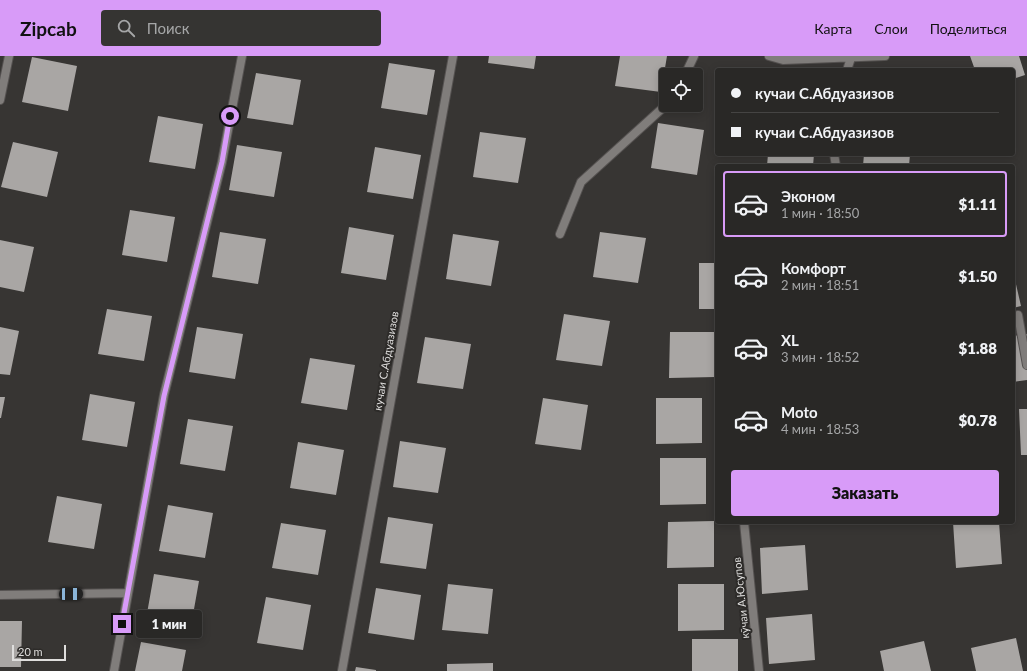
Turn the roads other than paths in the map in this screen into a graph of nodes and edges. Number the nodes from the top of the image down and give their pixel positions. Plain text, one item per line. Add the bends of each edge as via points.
1 (9, 56) edge
2 (242, 56) edge
3 (453, 56) edge
4 (694, 56) edge
5 (769, 56) edge
6 (885, 56) edge
7 (851, 58) junction
8 (688, 68) edge
9 (848, 68) edge
10 (0, 100) edge
11 (659, 111) edge
12 (560, 234) dead end
13 (1018, 315) dead end
14 (1027, 365) edge
15 (744, 524) edge
16 (128, 593) junction
17 (0, 595) edge
18 (114, 671) edge
19 (342, 671) edge
20 (759, 671) edge

1 - 10 street
2 - 16 street via 222,162 164,396
3 - 19 street, кучаи С.Абдуазизов
4 - 8 street
5 - 7 street via 783,60
6 - 7 street
7 - 9 street
11 - 12 street via 581,182
13 - 14 street
15 - 20 street, кӯчаи А.Юсупов
16 - 17 street
16 - 18 street

